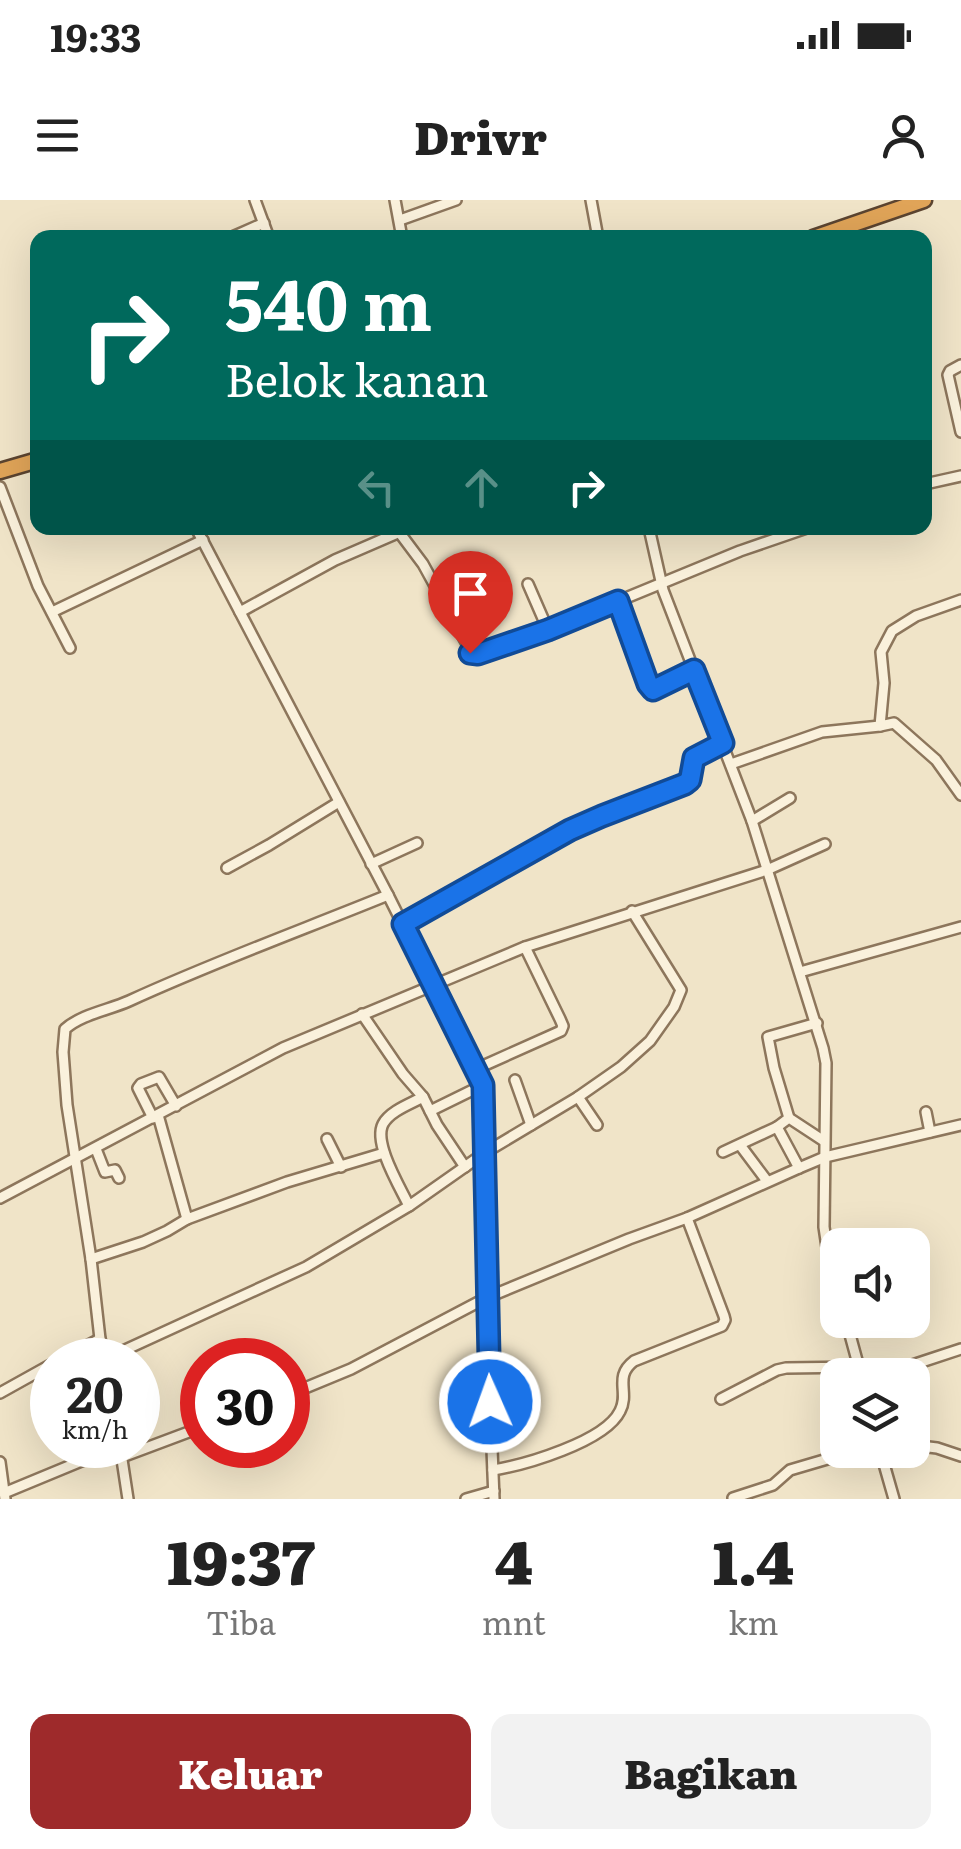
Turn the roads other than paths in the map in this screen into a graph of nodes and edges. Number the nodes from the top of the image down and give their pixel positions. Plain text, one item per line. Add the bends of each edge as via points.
1 (255, 200) edge
2 (395, 200) edge
3 (456, 200) edge
4 (592, 200) edge
5 (924, 200) edge
6 (400, 220) junction
7 (264, 223) junction
8 (248, 230) edge
9 (266, 230) edge
10 (401, 230) edge
11 (597, 230) edge
12 (856, 230) edge
13 (961, 365) edge
14 (961, 432) edge
15 (30, 462) edge
16 (0, 471) edge
17 (961, 476) edge
18 (932, 482) edge
19 (0, 486) edge
20 (14, 519) junction
21 (0, 522) edge
22 (200, 535) edge
23 (389, 535) edge
24 (406, 535) edge
25 (651, 535) edge
26 (776, 535) edge
27 (203, 540) junction
28 (528, 584) dead end
29 (661, 584) junction
30 (961, 600) edge
31 (618, 601) junction
32 (52, 612) junction
33 (240, 612) junction
34 (548, 630) junction
35 (70, 648) dead end
36 (694, 670) junction
37 (880, 726) junction
38 (723, 743) junction
39 (732, 764) junction
40 (961, 795) edge
41 (790, 798) dead end
42 (339, 802) junction
43 (752, 821) junction
44 (417, 843) dead end
45 (825, 844) dead end
46 (371, 864) junction
47 (228, 868) dead end
48 (767, 870) junction
49 (388, 896) junction
50 (632, 911) junction
51 (403, 924) junction
52 (961, 927) edge
53 (525, 947) junction
54 (800, 972) junction
55 (434, 985) junction
56 (362, 1014) junction
57 (816, 1023) junction
58 (476, 1068) junction
59 (514, 1080) dead end
60 (483, 1085) junction
61 (422, 1097) junction
62 (578, 1097) junction
63 (176, 1106) junction
64 (430, 1110) junction
65 (926, 1112) dead end
66 (156, 1116) junction
67 (789, 1118) junction
68 (530, 1124) junction
69 (597, 1125) dead end
70 (961, 1125) edge
71 (778, 1127) junction
72 (930, 1132) junction
73 (327, 1139) dead end
74 (824, 1142) junction
75 (740, 1144) junction
76 (96, 1149) junction
77 (384, 1152) junction
78 (486, 1152) junction
79 (723, 1152) dead end
80 (826, 1157) junction
81 (74, 1158) junction
82 (341, 1167) junction
83 (465, 1167) junction
84 (799, 1168) junction
85 (119, 1178) dead end
86 (766, 1181) junction
87 (0, 1198) edge
88 (409, 1206) junction
89 (687, 1218) junction
90 (187, 1219) junction
91 (824, 1228) edge
92 (92, 1259) junction
93 (486, 1298) junction
94 (100, 1338) edge
95 (153, 1338) edge
96 (961, 1349) edge
97 (930, 1359) edge
98 (820, 1369) edge
99 (30, 1376) edge
100 (310, 1385) edge
101 (0, 1393) edge
102 (721, 1399) dead end
103 (930, 1447) edge
104 (961, 1456) edge
105 (820, 1461) edge
106 (0, 1462) edge
107 (68, 1468) edge
108 (124, 1468) edge
109 (885, 1468) edge
110 (493, 1470) junction
111 (494, 1495) edge
112 (5, 1496) edge
113 (734, 1498) edge
114 (128, 1499) edge
115 (466, 1499) edge
116 (894, 1499) edge

1 - 7 street
2 - 6 street
3 - 6 street
4 - 11 street
5 - 12 highway
6 - 10 street
7 - 8 street
7 - 9 street
13 - 14 street via 948,375
15 - 16 highway
17 - 18 street
19 - 20 street
20 - 21 street
20 - 32 street
22 - 27 street
23 - 33 street
24 - 34 street via 470,653
25 - 29 street
26 - 29 street
27 - 32 street
27 - 33 street
28 - 34 street
29 - 31 street
29 - 36 street
30 - 37 street via 892,631 882,652
31 - 34 street
31 - 36 street via 653,690
32 - 35 street
33 - 42 street
36 - 38 street
37 - 39 street via 822,732
37 - 40 street via 894,723 943,768
38 - 39 street
38 - 51 street via 694,758 685,784 570,830
39 - 43 street
41 - 43 street
42 - 46 street
42 - 47 street
43 - 48 street
44 - 46 street
45 - 48 street
46 - 49 street
48 - 50 street
48 - 54 street
49 - 51 street
49 - 81 street via 70,1025 63,1070
50 - 53 street
50 - 62 street via 677,982 679,998 650,1041
51 - 55 street
52 - 54 street
53 - 55 street
53 - 58 street via 561,1032
54 - 57 street
55 - 56 street
55 - 58 street
56 - 61 street
56 - 63 street
57 - 67 street via 768,1036
57 - 74 street via 826,1062
58 - 60 street
59 - 68 street
60 - 64 street
60 - 78 street
61 - 64 street
61 - 77 street via 382,1126
62 - 68 street
62 - 69 street
63 - 66 street
63 - 66 street via 159,1077 141,1084
64 - 83 street
65 - 72 street
66 - 76 street
66 - 90 street
67 - 71 street
67 - 74 street
68 - 78 street
70 - 72 street
71 - 75 street
71 - 84 street
72 - 80 street
73 - 82 street
74 - 80 street
75 - 79 street
75 - 86 street
76 - 81 street
76 - 85 street via 105,1172 115,1170
77 - 82 street
77 - 88 street
78 - 83 street
78 - 93 street
80 - 84 street
80 - 91 street
81 - 87 street
81 - 92 street
82 - 90 street
83 - 88 street
84 - 86 street
86 - 89 street
88 - 95 street via 306,1267
89 - 93 street
89 - 110 street via 722,1326 626,1367 620,1411 600,1431 531,1462
90 - 92 street
92 - 94 street
93 - 100 street
93 - 110 street
96 - 97 street
98 - 102 street via 786,1368
99 - 101 street
103 - 104 street
105 - 113 street
106 - 112 street
107 - 112 street
108 - 114 street
109 - 116 street
110 - 111 street
111 - 115 street

